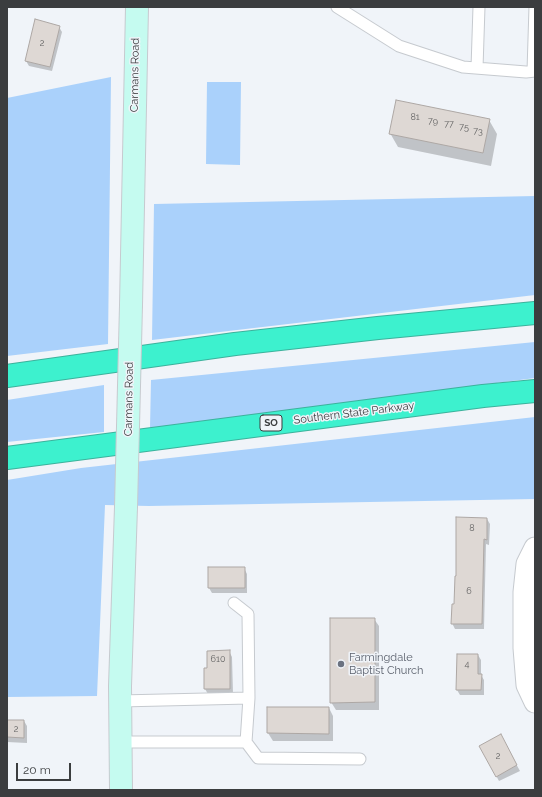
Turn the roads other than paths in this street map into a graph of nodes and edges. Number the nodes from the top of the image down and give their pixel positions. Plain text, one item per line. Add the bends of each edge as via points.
1 (136, 7) edge
2 (337, 7) edge
3 (480, 7) edge
4 (535, 7) edge
5 (477, 68) junction
6 (534, 71) edge
7 (535, 313) edge
8 (7, 376) edge
9 (535, 391) edge
10 (7, 458) edge
11 (535, 548) edge
12 (234, 603) dead end
13 (249, 698) junction
14 (120, 701) junction
15 (535, 702) edge
16 (121, 742) junction
17 (246, 742) junction
18 (360, 759) dead end
19 (121, 790) edge

1 - 14 street, Carmans Road, bridge
2 - 5 lane via 399,46 463,67
3 - 5 lane
4 - 6 lane
5 - 6 lane
7 - 8 highway via 235,344
9 - 10 highway, Southern State Parkway / SO
11 - 15 street via 527,564 524,648 528,685
12 - 13 lane via 248,614
13 - 14 lane
13 - 17 lane
14 - 16 street, Carmans Road
16 - 17 lane
16 - 19 street, Carmans Road
17 - 18 lane via 258,758

